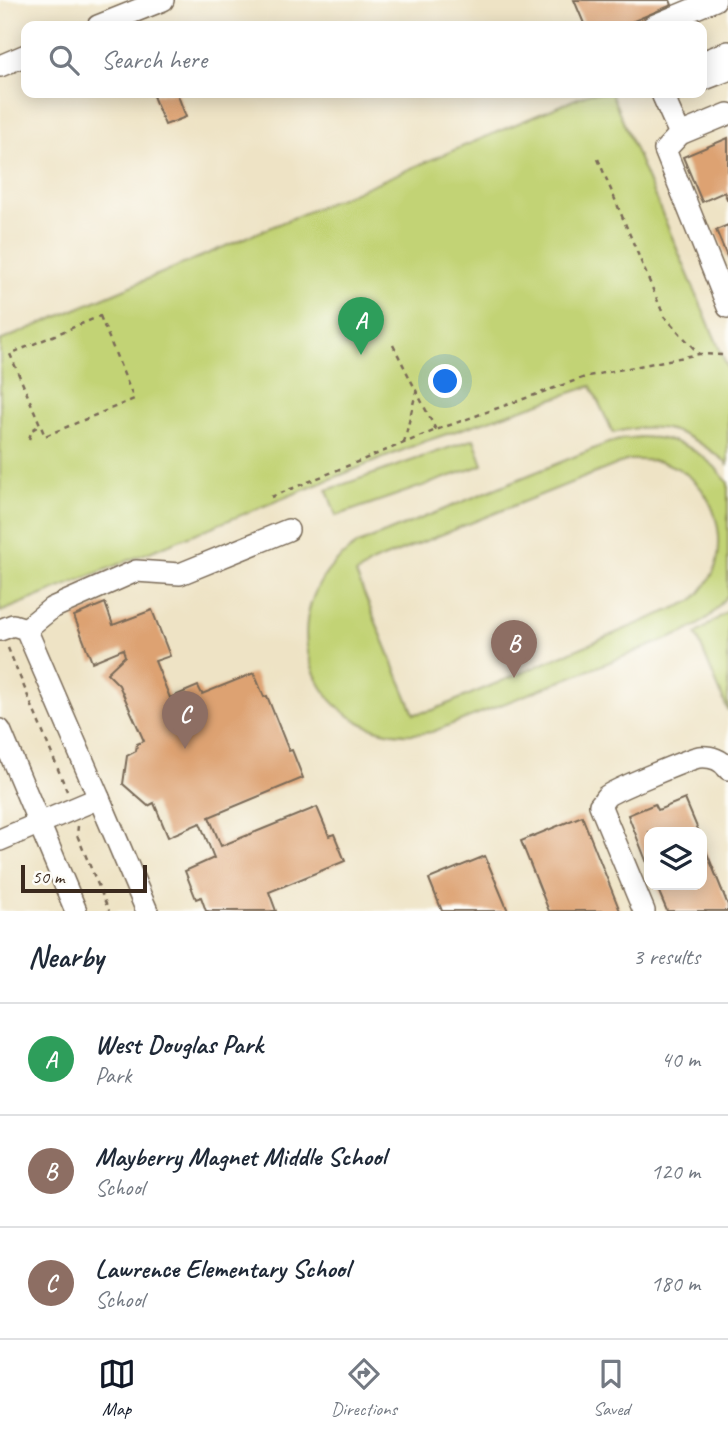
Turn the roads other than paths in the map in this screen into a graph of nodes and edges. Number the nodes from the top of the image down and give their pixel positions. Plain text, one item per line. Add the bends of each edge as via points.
1 (163, 0) edge
2 (715, 0) edge
3 (723, 0) edge
4 (728, 12) edge
5 (110, 21) edge
6 (665, 21) edge
7 (728, 52) edge
8 (21, 57) edge
9 (707, 60) edge
10 (0, 66) edge
11 (728, 70) edge
12 (707, 78) edge
13 (664, 98) edge
14 (728, 114) edge
15 (680, 134) junction
16 (726, 297) edge
17 (288, 530) dead end
18 (26, 629) junction
19 (0, 630) edge
20 (0, 730) edge
21 (728, 769) edge
22 (99, 798) junction
23 (40, 824) junction
24 (0, 840) edge
25 (76, 911) edge
26 (147, 911) edge
27 (644, 911) edge

1 - 5 street
2 - 6 street
3 - 4 street
7 - 9 street
8 - 10 street
11 - 12 street
13 - 15 street
14 - 15 street
15 - 16 street via 665,150
17 - 18 street via 180,574 136,571 52,608
18 - 19 street via 13,625
18 - 22 street
20 - 23 street
21 - 27 street via 715,758 699,757 608,795 600,805
22 - 23 street
22 - 26 street
23 - 24 street
23 - 25 street

